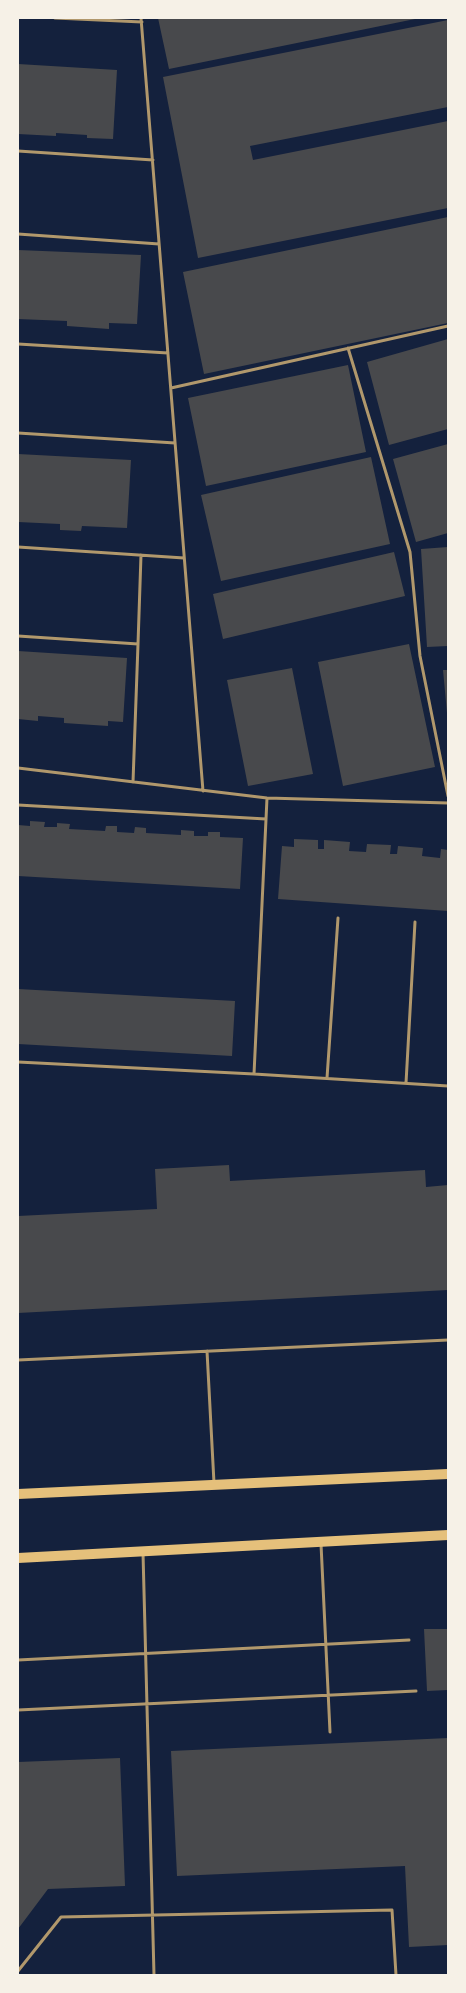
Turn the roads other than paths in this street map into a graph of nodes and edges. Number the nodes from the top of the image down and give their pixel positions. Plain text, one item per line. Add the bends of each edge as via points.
1 (55, 18) edge
2 (141, 18) edge
3 (142, 22) junction
4 (18, 151) edge
5 (152, 160) junction
6 (18, 234) edge
7 (159, 244) junction
8 (448, 326) edge
9 (18, 344) edge
10 (348, 348) junction
11 (168, 353) junction
12 (171, 388) junction
13 (18, 433) edge
14 (175, 442) junction
15 (18, 547) edge
16 (141, 555) junction
17 (184, 558) junction
18 (18, 636) edge
19 (138, 644) junction
20 (18, 768) edge
21 (133, 782) junction
22 (203, 791) junction
23 (448, 796) edge
24 (267, 798) junction
25 (448, 803) edge
26 (18, 806) edge
27 (266, 819) junction
28 (338, 918) dead end
29 (415, 922) dead end
30 (18, 1062) edge
31 (254, 1074) junction
32 (327, 1078) junction
33 (406, 1083) junction
34 (448, 1086) edge
35 (448, 1340) edge
36 (207, 1351) junction
37 (18, 1360) edge
38 (448, 1474) edge
39 (214, 1485) junction
40 (18, 1494) edge
41 (448, 1536) edge
42 (321, 1542) junction
43 (143, 1551) junction
44 (18, 1558) edge
45 (409, 1640) dead end
46 (326, 1644) junction
47 (146, 1653) junction
48 (18, 1660) edge
49 (416, 1691) dead end
50 (328, 1695) junction
51 (147, 1704) junction
52 (18, 1710) edge
53 (330, 1732) dead end
54 (152, 1916) junction
55 (18, 1972) edge
56 (154, 1975) edge
57 (396, 1975) edge

1 - 3 lane
2 - 3 lane
3 - 5 lane
4 - 5 lane
5 - 7 lane
6 - 7 lane
7 - 11 lane
8 - 10 lane
9 - 11 lane
10 - 12 lane
10 - 23 lane via 410,552 420,656
11 - 12 lane
12 - 14 lane
13 - 14 lane
14 - 17 lane
15 - 16 lane
16 - 17 lane
16 - 19 lane
17 - 22 lane
18 - 19 lane
19 - 21 lane
20 - 21 lane
21 - 22 lane
22 - 24 lane
24 - 25 lane
24 - 27 lane
26 - 27 lane
27 - 31 lane
28 - 32 lane
29 - 33 lane
30 - 31 lane
31 - 32 lane
32 - 33 lane
33 - 34 lane
35 - 36 lane
36 - 37 lane
36 - 39 lane
38 - 39 main road
39 - 40 main road
41 - 42 main road
42 - 43 main road
42 - 46 lane
43 - 44 main road
43 - 47 lane
45 - 46 lane
46 - 47 lane
46 - 50 lane
47 - 48 lane
47 - 51 lane
49 - 50 lane
50 - 51 lane
50 - 53 lane
51 - 52 lane
51 - 54 lane
54 - 55 lane via 61,1917
54 - 56 lane
54 - 57 lane via 392,1910

